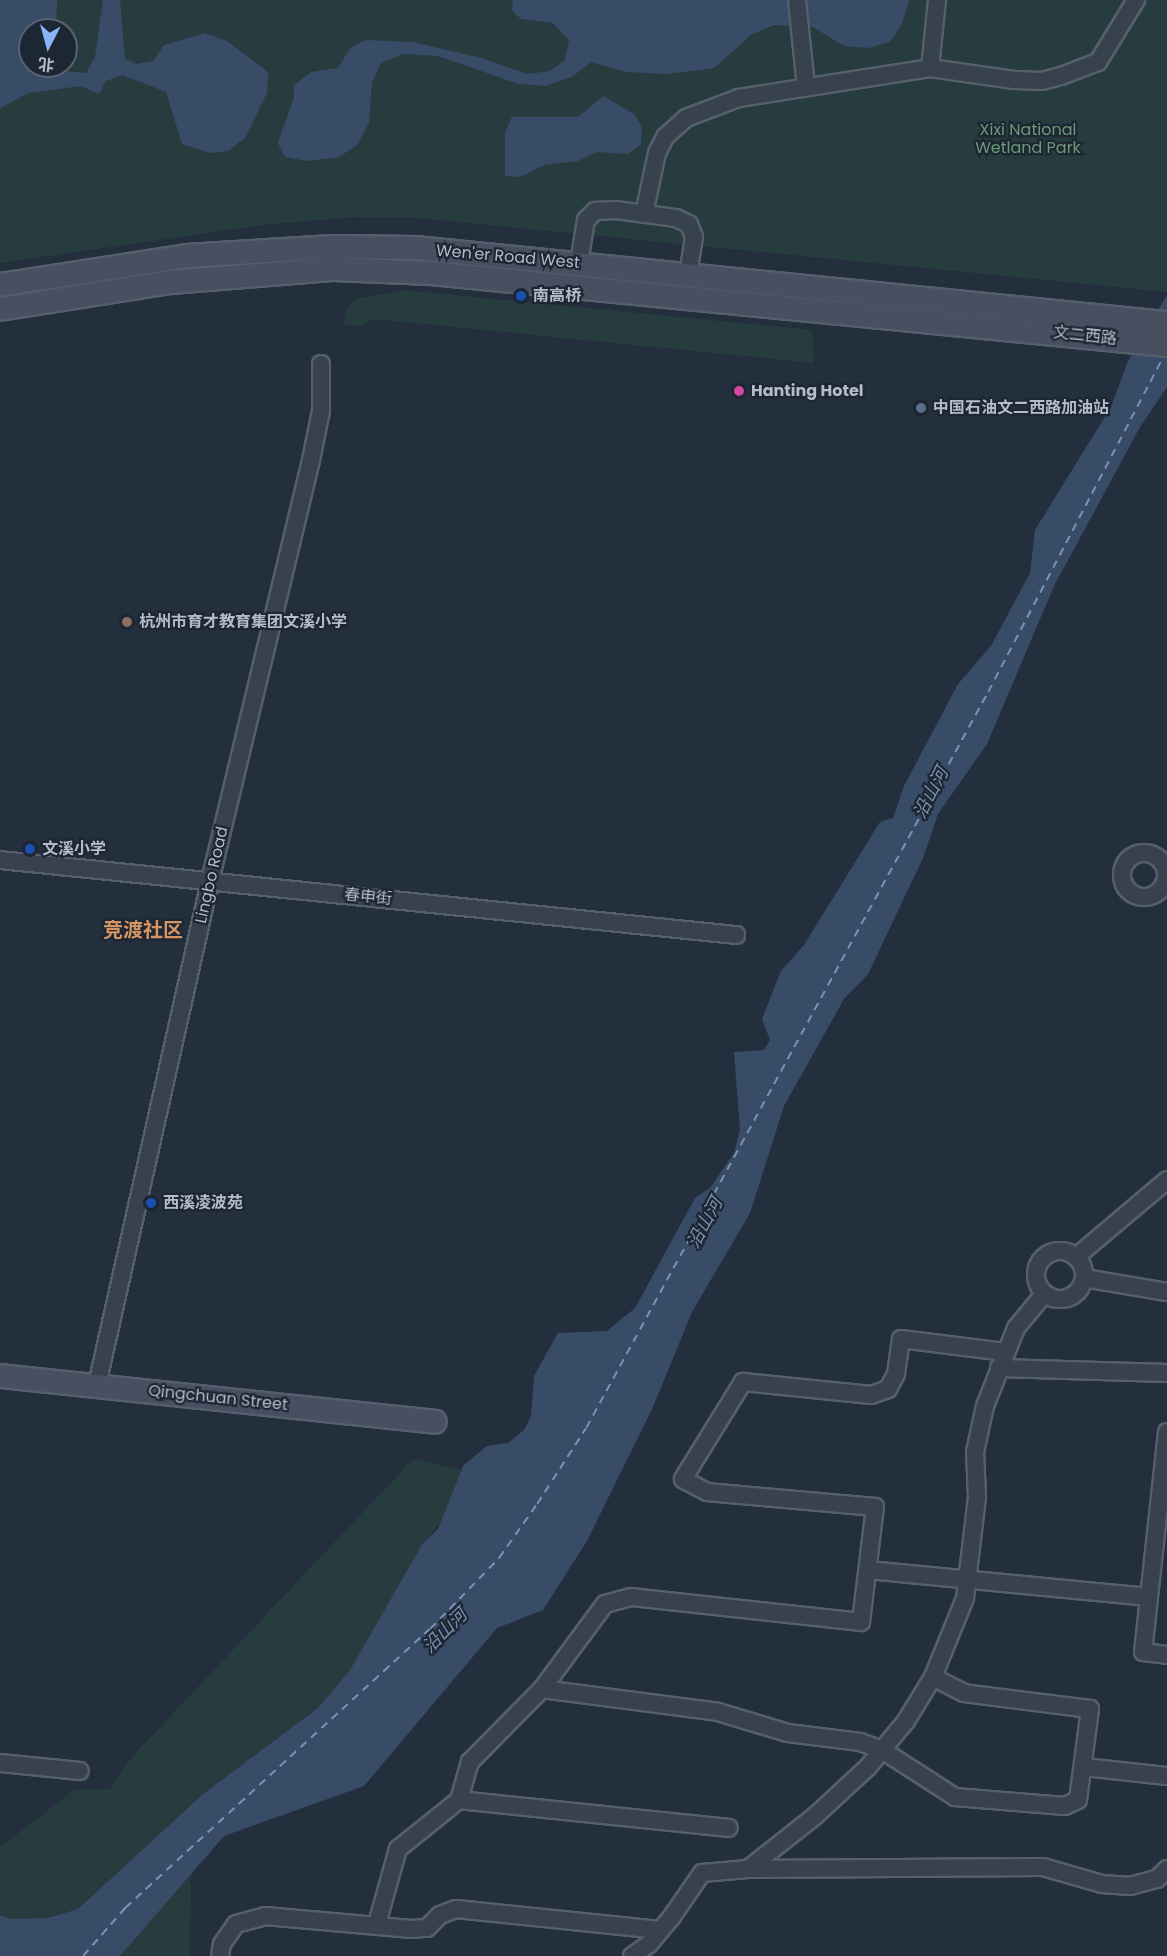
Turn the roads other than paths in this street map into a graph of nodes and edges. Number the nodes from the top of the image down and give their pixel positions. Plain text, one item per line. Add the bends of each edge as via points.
1 (797, 0) edge
2 (937, 0) edge
3 (1136, 0) edge
4 (930, 68) junction
5 (806, 87) junction
6 (644, 214) junction
7 (579, 263) junction
8 (688, 275) junction
9 (0, 285) edge
10 (1016, 308) joint
11 (0, 309) edge
12 (1167, 323) edge
13 (1003, 327) joint
14 (1167, 345) edge
15 (321, 364) dead end
16 (0, 860) edge
17 (210, 881) junction
18 (736, 935) dead end
19 (1167, 1180) edge
20 (1076, 1257) junction
21 (1084, 1278) junction
22 (1167, 1292) edge
23 (1044, 1294) junction
24 (1005, 1352) junction
25 (999, 1368) junction
26 (1167, 1373) edge
27 (0, 1376) edge
28 (97, 1385) junction
29 (435, 1422) dead end
30 (1167, 1432) edge
31 (1161, 1540) edge
32 (868, 1570) junction
33 (968, 1578) junction
34 (1149, 1597) junction
35 (1167, 1655) edge
36 (933, 1677) junction
37 (542, 1689) junction
38 (882, 1750) junction
39 (0, 1763) edge
40 (1084, 1767) junction
41 (80, 1771) dead end
42 (1167, 1776) edge
43 (459, 1800) junction
44 (729, 1828) dead end
45 (748, 1869) junction
46 (1167, 1869) edge
47 (377, 1924) junction
48 (660, 1930) junction
49 (220, 1956) edge
50 (632, 1956) edge

1 - 5 street
2 - 4 street
3 - 4 street via 1098,62 1081,70 1042,81
4 - 5 street
5 - 6 street via 739,98 686,118 673,128 657,153
6 - 7 street via 595,211 586,220
6 - 8 street via 689,224 694,237
7 - 8 main road, Wen'er Road West
7 - 9 main road, Wen'er Road West via 415,248 333,247 187,256
8 - 10 main road, Wen'er Road West
10 - 12 main road, 文二西路
11 - 13 main road, Wen'er Road West via 171,282 334,269 431,273
13 - 14 main road, 文二西路
15 - 17 street, Lingbo Road via 321,411 311,460
16 - 17 street, 春申街
17 - 18 street, 春申街
17 - 28 street, Lingbo Road
19 - 20 street
20 - 21 street
20 - 23 street via 1062,1251 1041,1260 1036,1274
21 - 22 street
21 - 23 street via 1072,1296 1058,1299
23 - 24 street via 1016,1328
24 - 25 street
24 - 32 street via 901,1339 896,1374 888,1389 872,1395 743,1382 683,1479 708,1492 875,1507
25 - 26 street
25 - 33 street via 975,1452 977,1497
27 - 28 main road, Qingchuan Street
28 - 29 main road, Qingchuan Street
30 - 31 street
31 - 34 street
32 - 33 street
32 - 37 street via 861,1622 631,1598 614,1600 605,1604
33 - 34 street
33 - 36 street via 966,1598
34 - 35 street via 1143,1652
36 - 38 street
36 - 40 street via 964,1693 1090,1709
37 - 38 street via 718,1712 788,1733 861,1742
37 - 43 street via 470,1762
38 - 40 street via 955,1797 975,1801 1065,1806 1078,1800
38 - 45 street via 815,1816
39 - 41 street
40 - 42 street
43 - 44 street
43 - 47 street via 398,1849
45 - 46 street via 1043,1867 1102,1884 1130,1886 1157,1879
45 - 48 street via 702,1873
47 - 48 street via 428,1928 440,1915 456,1909
47 - 49 street via 265,1916 236,1924 222,1944
48 - 50 street

